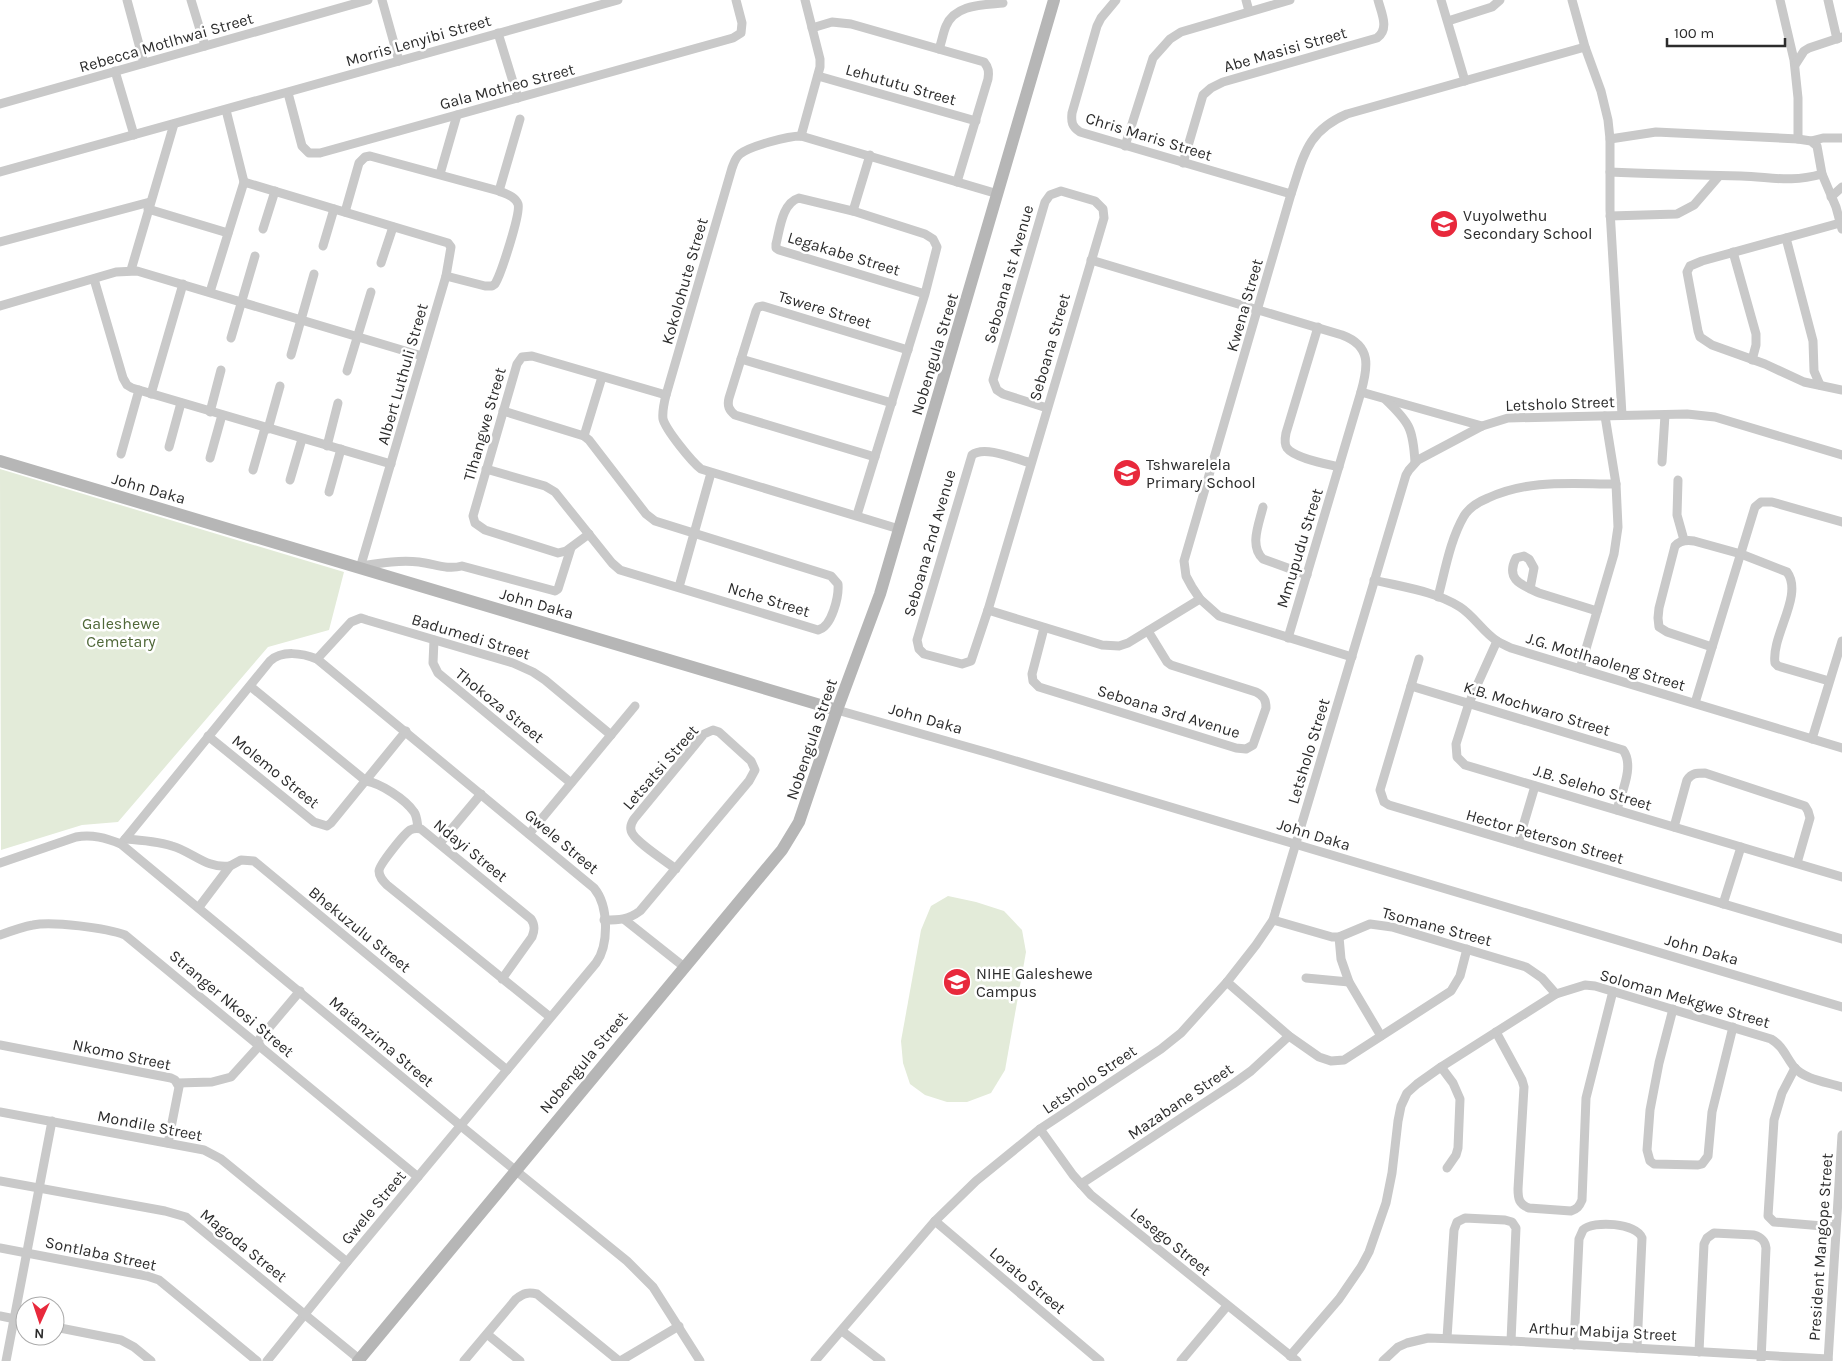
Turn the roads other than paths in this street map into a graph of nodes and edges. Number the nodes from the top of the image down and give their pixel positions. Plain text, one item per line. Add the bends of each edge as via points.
1 (127, 0) edge
2 (191, 0) edge
3 (368, 0) edge
4 (382, 0) edge
5 (618, 0) edge
6 (736, 0) edge
7 (805, 0) edge
8 (1054, 0) edge
9 (1116, 0) edge
10 (1246, 0) edge
11 (1290, 0) edge
12 (1378, 0) edge
13 (1441, 0) edge
14 (1500, 0) edge
15 (1572, 0) edge
16 (1780, 0) edge
17 (1828, 0) edge
18 (1003, 3) dead end
19 (587, 4) edge
20 (1249, 11) junction
21 (1448, 21) junction
22 (812, 28) junction
23 (498, 33) junction
24 (1839, 38) edge
25 (205, 46) junction
26 (1585, 47) junction
27 (939, 49) junction
28 (399, 61) junction
29 (144, 63) junction
30 (1795, 65) junction
31 (115, 72) junction
32 (818, 76) junction
33 (1465, 81) junction
34 (288, 93) junction
35 (518, 98) junction
36 (0, 104) edge
37 (226, 110) junction
38 (457, 115) junction
39 (520, 119) dead end
40 (976, 121) junction
41 (174, 124) junction
42 (134, 135) junction
43 (802, 136) junction
44 (1842, 138) edge
45 (1610, 139) junction
46 (1798, 139) junction
47 (1811, 141) junction
48 (1125, 146) junction
49 (870, 155) junction
50 (1183, 163) junction
51 (0, 172) edge
52 (1610, 172) junction
53 (440, 174) junction
54 (1822, 174) junction
55 (1719, 176) junction
56 (244, 182) junction
57 (957, 182) junction
58 (1842, 187) edge
59 (274, 191) junction
60 (499, 191) junction
61 (998, 194) junction
62 (1291, 194) junction
63 (1832, 197) junction
64 (149, 205) junction
65 (334, 209) junction
66 (853, 211) junction
67 (345, 212) junction
68 (1610, 216) junction
69 (392, 227) junction
70 (1841, 227) edge
71 (263, 229) dead end
72 (228, 233) junction
73 (1786, 238) junction
74 (0, 242) edge
75 (322, 246) dead end
76 (1733, 252) junction
77 (255, 256) dead end
78 (1091, 260) junction
79 (381, 264) dead end
80 (131, 270) junction
81 (314, 274) dead end
82 (446, 276) junction
83 (94, 279) junction
84 (183, 284) junction
85 (210, 292) junction
86 (371, 292) dead end
87 (925, 294) junction
88 (242, 302) junction
89 (0, 306) edge
90 (1258, 309) junction
91 (301, 320) junction
92 (1318, 328) junction
93 (357, 337) junction
94 (230, 338) dead end
95 (908, 350) junction
96 (291, 355) dead end
97 (422, 356) junction
98 (741, 359) junction
99 (1752, 360) junction
100 (221, 370) dead end
101 (347, 371) dead end
102 (602, 377) junction
103 (1820, 385) junction
104 (280, 386) dead end
105 (139, 390) junction
106 (1842, 390) edge
107 (1361, 392) junction
108 (151, 394) junction
109 (666, 395) junction
110 (1384, 399) junction
111 (181, 403) junction
112 (338, 403) dead end
113 (892, 403) junction
114 (1047, 408) junction
115 (503, 411) junction
116 (210, 412) junction
117 (222, 415) junction
118 (1622, 415) junction
119 (1665, 415) junction
120 (1605, 416) junction
121 (1482, 426) junction
122 (267, 428) junction
123 (584, 436) junction
124 (302, 439) junction
125 (327, 446) junction
126 (169, 447) dead end
127 (341, 450) junction
128 (1841, 452) edge
129 (121, 454) dead end
130 (875, 457) junction
131 (210, 458) dead end
132 (0, 461) edge
133 (1415, 462) junction
134 (1662, 462) dead end
135 (1030, 463) junction
136 (391, 464) junction
137 (1339, 467) junction
138 (486, 469) junction
139 (253, 470) dead end
140 (711, 473) junction
141 (290, 480) dead end
142 (1678, 480) dead end
143 (1616, 484) junction
144 (329, 492) dead end
145 (1263, 507) dead end
146 (857, 515) junction
147 (1842, 522) edge
148 (899, 529) junction
149 (589, 534) junction
150 (694, 534) junction
151 (1684, 540) junction
152 (571, 548) junction
153 (1741, 554) junction
154 (360, 567) junction
155 (1307, 575) junction
156 (1374, 580) junction
157 (679, 587) junction
158 (1530, 589) dead end
159 (1438, 596) junction
160 (1200, 599) junction
161 (988, 610) junction
162 (1598, 610) junction
163 (1044, 628) junction
164 (1148, 631) junction
165 (1288, 638) junction
166 (434, 640) junction
167 (1497, 641) junction
168 (1842, 642) edge
169 (1712, 647) junction
170 (1352, 657) junction
171 (317, 659) junction
172 (1419, 659) dead end
173 (967, 664) joint
174 (1580, 669) junction
175 (1829, 681) junction
176 (250, 686) junction
177 (1411, 686) junction
178 (1469, 703) junction
179 (1695, 703) junction
180 (635, 706) dead end
181 (838, 710) junction
182 (406, 731) junction
183 (611, 735) junction
184 (208, 736) junction
185 (1812, 739) junction
186 (1842, 748) edge
187 (366, 781) junction
188 (571, 783) junction
189 (1535, 786) junction
190 (481, 794) junction
191 (1617, 810) junction
192 (1674, 827) junction
193 (418, 828) junction
194 (529, 834) junction
195 (123, 842) junction
196 (440, 843) junction
197 (1518, 843) junction
198 (1296, 845) junction
199 (1741, 846) junction
200 (0, 863) edge
201 (1798, 863) junction
202 (230, 866) junction
203 (676, 869) junction
204 (1842, 877) edge
205 (1723, 904) junction
206 (199, 907) junction
207 (604, 920) junction
208 (625, 920) junction
209 (1273, 920) junction
210 (0, 935) edge
211 (1339, 937) junction
212 (1842, 939) edge
213 (1466, 949) junction
214 (684, 966) junction
215 (1306, 978) dead end
216 (502, 979) junction
217 (1227, 982) junction
218 (1348, 982) junction
219 (300, 992) junction
220 (1613, 992) junction
221 (1556, 994) junction
222 (1842, 1007) edge
223 (1673, 1009) junction
224 (550, 1017) junction
225 (1733, 1027) junction
226 (1496, 1032) junction
227 (1289, 1036) junction
228 (1381, 1036) junction
229 (258, 1044) junction
230 (0, 1045) edge
231 (1442, 1067) junction
232 (1795, 1068) junction
233 (507, 1070) junction
234 (178, 1083) junction
235 (1842, 1087) edge
236 (0, 1112) edge
237 (52, 1121) junction
238 (461, 1126) junction
239 (1040, 1129) junction
240 (1842, 1136) edge
241 (168, 1143) junction
242 (1841, 1163) edge
243 (1447, 1168) dead end
244 (515, 1170) junction
245 (418, 1177) junction
246 (0, 1181) edge
247 (1081, 1184) junction
248 (38, 1188) junction
249 (935, 1221) junction
250 (1835, 1227) junction
251 (0, 1248) edge
252 (26, 1252) junction
253 (347, 1262) junction
254 (1227, 1306) junction
255 (305, 1314) junction
256 (0, 1316) edge
257 (14, 1319) junction
258 (679, 1326) junction
259 (65, 1329) edge
260 (842, 1331) junction
261 (487, 1334) junction
262 (1447, 1338) junction
263 (1511, 1341) junction
264 (1574, 1345) junction
265 (1637, 1348) junction
266 (1699, 1352) junction
267 (1293, 1358) edge
268 (1761, 1358) edge
269 (358, 1360) edge
270 (1828, 1360) edge
271 (6, 1361) edge
272 (151, 1361) edge
273 (257, 1361) edge
274 (267, 1361) edge
275 (464, 1361) edge
276 (520, 1361) edge
277 (620, 1361) edge
278 (700, 1361) edge
279 (815, 1361) edge
280 (881, 1361) edge
281 (1100, 1361) edge
282 (1181, 1361) edge
283 (1383, 1361) edge

1 - 29 street
2 - 25 street
3 - 25 street, Rebecca Motlhwai Street
4 - 28 street
5 - 19 street, Morris Lenyibi Street
6 - 35 street, Gala Motheo Street via 742,24 734,38
7 - 22 street
8 - 61 street, Nobengula Street
9 - 48 street, Chris Maris Street via 1098,26 1071,121 1080,132
10 - 20 street
11 - 20 street
12 - 50 street, Abe Masisi Street via 1384,28 1377,38 1223,82 1207,91
13 - 21 street
14 - 21 street via 1492,7
15 - 26 street
16 - 30 street
17 - 24 street
18 - 27 street via 980,5 956,13 946,25
19 - 23 street, Morris Lenyibi Street
20 - 48 street via 1181,32 1170,39 1150,66
21 - 33 street
22 - 27 street via 844,22
22 - 32 street via 820,59
23 - 28 street, Morris Lenyibi Street
23 - 35 street
24 - 30 street via 1804,51
25 - 29 street, Rebecca Motlhwai Street
26 - 33 street, Kwena Street
26 - 45 street via 1601,91
27 - 40 street via 978,60 988,67 988,80
28 - 34 street, Morris Lenyibi Street
29 - 31 street, Rebecca Motlhwai Street
30 - 46 street
31 - 36 street, Rebecca Motlhwai Street
31 - 42 street
32 - 40 street, Lehututu Street
32 - 43 street
33 - 62 street, Kwena Street via 1347,114 1328,123 1312,139
34 - 37 street, Morris Lenyibi Street
34 - 38 street, Gala Motheo Street via 302,146 314,154
35 - 38 street, Gala Motheo Street
37 - 41 street, Morris Lenyibi Street
37 - 56 street
38 - 53 street
39 - 60 street
40 - 57 street
41 - 42 street, Morris Lenyibi Street
41 - 64 street
42 - 51 street, Morris Lenyibi Street
43 - 49 street, Kokolohute Street
43 - 109 street, Kokolohute Street via 786,137 746,150 736,158
44 - 47 street
45 - 46 street via 1656,132
45 - 52 street
46 - 47 street
47 - 54 street via 1816,146
48 - 50 street, Chris Maris Street
49 - 57 street, Kokolohute Street
49 - 66 street
50 - 62 street, Chris Maris Street
52 - 55 street
52 - 68 street
53 - 60 street
53 - 67 street via 375,156 366,157 359,163
54 - 55 street via 1796,180
54 - 63 street
55 - 68 street via 1694,205 1677,214
56 - 59 street, Albert Luthuli Street
56 - 72 street
57 - 61 street, Kokolohute Street
58 - 63 street
59 - 65 street, Albert Luthuli Street
59 - 71 street
60 - 82 street via 515,199 519,208 497,282 486,286
61 - 148 street, Nobengula Street
62 - 90 street, Kwena Street
63 - 70 street
64 - 72 street
64 - 74 street
64 - 80 street
65 - 67 street, Albert Luthuli Street
65 - 75 street
66 - 87 street, Legakabe Street via 933,239 938,250
66 - 87 street, Legakabe Street via 808,199 795,199 786,208 776,248
67 - 69 street, Albert Luthuli Street
68 - 118 street
69 - 79 street
69 - 82 street, Albert Luthuli Street via 448,244 451,250
70 - 73 street
72 - 85 street
73 - 76 street
73 - 103 street via 1813,341 1814,370
76 - 99 street via 1756,334
76 - 99 street via 1690,266 1687,272 1700,336 1712,345
77 - 88 street
78 - 90 street
78 - 114 street, Seboana Street
78 - 114 street, Seboana 1st Avenue via 1104,209 1095,201 1056,192 1045,202 993,380 997,390 1003,394
80 - 83 street
80 - 84 street
81 - 91 street
82 - 97 street, Albert Luthuli Street
83 - 89 street
83 - 105 street via 123,378 127,385
84 - 85 street
84 - 108 street
85 - 88 street
86 - 93 street
87 - 95 street, Legakabe Street
88 - 91 street
88 - 94 street
90 - 92 street, Mmupudu Street
90 - 160 street, Kwena Street via 1184,561 1186,576
91 - 93 street
91 - 96 street
92 - 107 street, Mmupudu Street via 1349,337 1359,345 1367,367
92 - 137 street via 1285,443 1291,452
93 - 97 street
93 - 101 street
95 - 98 street, Tswere Street via 760,306
95 - 113 street, Legakabe Street
97 - 136 street, Albert Luthuli Street
98 - 113 street
98 - 130 street, Tswere Street via 728,403 735,415
99 - 103 street via 1804,382
100 - 116 street
102 - 109 street, Tlhangwe Street
102 - 115 street, Tlhangwe Street via 532,356 522,357
102 - 123 street
103 - 106 street
104 - 122 street
105 - 108 street
105 - 129 street
107 - 110 street
107 - 137 street, Mmupudu Street
108 - 111 street
109 - 140 street, Kokolohute Street via 663,414 666,425 692,461
110 - 121 street
110 - 133 street via 1403,417 1411,430
111 - 116 street
111 - 126 street
112 - 125 street
113 - 130 street, Legakabe Street
114 - 135 street, Seboana Street
115 - 123 street
115 - 138 street, Tlhangwe Street
116 - 117 street
117 - 122 street
117 - 131 street
118 - 119 street, Letsholo Street
118 - 120 street, Letsholo Street
119 - 128 street, Letsholo Street via 1715,417
119 - 134 street
120 - 121 street, Letsholo Street via 1508,418
120 - 143 street
121 - 133 street, Letsholo Street
122 - 124 street
122 - 139 street
123 - 150 street, Nche Street via 650,518
124 - 125 street
124 - 141 street
125 - 127 street
127 - 136 street
127 - 144 street
130 - 146 street, Legakabe Street
132 - 154 street, John Daka
133 - 156 street, Letsholo Street via 1406,475
135 - 161 street, Seboana Street
135 - 173 street, Seboana 2nd Avenue via 982,450 972,456 967,466 917,640 924,654
136 - 154 street, Albert Luthuli Street
137 - 155 street, Mmupudu Street
138 - 149 street, Nche Street via 551,488
138 - 152 street, Tlhangwe Street via 473,516 478,526 553,552
140 - 146 street, Kokolohute Street
140 - 150 street
142 - 151 street via 1677,514
143 - 159 street via 1529,484 1502,491 1470,508 1460,524
143 - 162 street via 1616,542
145 - 155 street via 1255,542 1258,555
146 - 148 street, Kokolohute Street
147 - 153 street via 1772,502 1761,502 1755,507
148 - 181 street, Nobengula Street via 880,594
149 - 152 street
149 - 157 street, Nche Street via 620,570
150 - 157 street
150 - 157 street, Nche Street via 831,576 838,584 838,590 830,619 818,630
151 - 153 street
151 - 169 street via 1675,546 1659,608 1659,627
152 - 154 street via 555,591 462,566 452,569 420,562 392,561
153 - 169 street
153 - 175 street via 1782,569 1792,578 1792,592 1775,652 1775,663
154 - 181 street, John Daka
155 - 165 street, Mmupudu Street
156 - 159 street, J.G. Motlhaoleng Street
156 - 170 street, Letsholo Street
158 - 162 street
159 - 167 street, J.G. Motlhaoleng Street via 1461,607
160 - 164 street
160 - 165 street, Kwena Street via 1220,616
161 - 163 street
161 - 173 street, Seboana Street via 974,657
162 - 174 street
163 - 164 street via 1112,646 1128,643
163 - 164 street, Seboana 3rd Avenue via 1032,674 1039,687 1236,748 1246,749 1254,745 1266,708 1263,697 1171,665
165 - 170 street, Kwena Street
166 - 171 street, Badumedi Street via 361,618 351,622
166 - 183 street, Badumedi Street via 533,672
166 - 188 street, Thokoza Street via 433,663 438,674
167 - 174 street, J.G. Motlhaoleng Street
167 - 178 street, J.B. Seleho Street
168 - 175 street
169 - 179 street
170 - 198 street, Letsholo Street
171 - 176 street, Gwele Street via 297,654 278,655
171 - 182 street, Gwele Street
172 - 177 street, Hector Peterson Street
174 - 179 street, J.G. Motlhaoleng Street
175 - 185 street
176 - 184 street, Gwele Street
176 - 187 street
177 - 178 street, K.B. Mochwaro Street
177 - 197 street, Hector Peterson Street via 1380,790 1384,802
178 - 189 street, J.B. Seleho Street via 1456,744 1457,757 1465,765
178 - 191 street, K.B. Mochwaro Street via 1623,750 1628,758 1628,768
179 - 185 street, J.G. Motlhaoleng Street
180 - 183 street
181 - 198 street, John Daka
181 - 214 street, Nobengula Street via 800,822 791,837
182 - 187 street, Molemo Street
182 - 190 street, Gwele Street
183 - 188 street
184 - 187 street, Molemo Street via 319,825 327,826
184 - 195 street, Gwele Street
185 - 186 street, J.G. Motlhaoleng Street
187 - 193 street via 379,784 413,810
188 - 194 street
189 - 191 street, J.B. Seleho Street
189 - 197 street
190 - 194 street, Gwele Street
190 - 196 street
191 - 192 street, J.B. Seleho Street
192 - 199 street, J.B. Seleho Street
192 - 201 street via 1687,780 1691,774 1705,773 1805,806 1810,818
193 - 196 street, Ndayi Street
193 - 216 street, Ndayi Street via 407,832 380,868 380,876
194 - 207 street, Gwele Street via 594,888 601,897
195 - 200 street, Matanzima Street via 85,835
195 - 202 street via 174,846 215,866
195 - 206 street, Matanzima Street
196 - 216 street, Ndayi Street via 534,923 532,936
197 - 205 street, Hector Peterson Street
198 - 209 street, Letsholo Street
198 - 222 street, John Daka
199 - 201 street, J.B. Seleho Street
199 - 205 street
201 - 204 street, J.B. Seleho Street
202 - 206 street
202 - 233 street, Bhekuzulu Street via 241,860 254,861
203 - 203 street, Letsatsi Street via 755,770 751,760 713,730 704,734 631,825 634,837
203 - 208 street, Letsatsi Street via 640,911
205 - 212 street, Hector Peterson Street
206 - 219 street, Matanzima Street
207 - 208 street
207 - 224 street, Gwele Street via 600,958
208 - 214 street
209 - 211 street
209 - 217 street, Letsholo Street
210 - 229 street, Stranger Nkosi Street via 42,924 108,929 125,935
211 - 213 street, Tsomane Street via 1363,926 1378,924
211 - 218 street
213 - 221 street, Tsomane Street via 1526,967 1542,978
213 - 228 street via 1455,987
214 - 244 street, Nobengula Street
215 - 218 street
216 - 224 street, Ndayi Street
217 - 227 street
217 - 239 street, Letsholo Street via 1161,1049
218 - 228 street
219 - 229 street
219 - 238 street, Matanzima Street
220 - 221 street, Soloman Mekgwe Street via 1585,985
220 - 223 street, Soloman Mekgwe Street
220 - 226 street via 1588,1089 1582,1195 1576,1210 1529,1208 1519,1202 1524,1087
221 - 226 street, Soloman Mekgwe Street
223 - 225 street, Soloman Mekgwe Street
223 - 225 street via 1650,1110 1647,1150 1654,1164 1698,1165 1706,1160 1712,1112
224 - 233 street, Gwele Street
225 - 232 street, Soloman Mekgwe Street via 1777,1042
226 - 231 street, Soloman Mekgwe Street
227 - 228 street via 1331,1061 1344,1060
227 - 247 street, Mazabane Street via 1237,1081
229 - 234 street via 231,1077 212,1082
229 - 245 street, Stranger Nkosi Street
230 - 234 street, Nkomo Street via 171,1078
231 - 243 street via 1460,1099 1458,1148
231 - 267 street, Soloman Mekgwe Street via 1407,1093 1401,1106 1386,1203 1361,1268
232 - 235 street, Soloman Mekgwe Street
232 - 250 street via 1774,1120 1768,1216 1774,1222
233 - 238 street, Gwele Street
234 - 241 street, Nkomo Street via 179,1093
236 - 237 street, Mondile Street
237 - 241 street, Mondile Street
237 - 248 street
238 - 244 street, Matanzima Street
238 - 245 street, Gwele Street
239 - 247 street, Lesego Street
239 - 249 street, Letsholo Street via 976,1180
240 - 242 street, President Mangope Street
241 - 253 street, Mondile Street via 204,1150 221,1159
242 - 250 street, President Mangope Street
244 - 258 street, Matanzima Street via 642,1275
244 - 269 street, Nobengula Street
245 - 253 street, Gwele Street
246 - 248 street, Magoda Street
247 - 254 street, Lesego Street
248 - 252 street
248 - 255 street, Magoda Street via 186,1217
249 - 260 street, Letsholo Street
249 - 281 street, Lorato Street
250 - 270 street, President Mangope Street
251 - 252 street, Sontlaba Street
252 - 257 street
252 - 273 street, Sontlaba Street via 159,1280
253 - 255 street, Gwele Street
254 - 267 street, Lesego Street
254 - 282 street
255 - 269 street, Magoda Street
255 - 274 street, Gwele Street
256 - 257 street
257 - 271 street
258 - 277 street
258 - 278 street, Matanzima Street
259 - 272 street via 121,1340
260 - 279 street, Letsholo Street
260 - 280 street
261 - 275 street
261 - 276 street
261 - 277 street via 516,1298 530,1292 537,1294
262 - 263 street, Arthur Mabija Street
262 - 263 street via 1454,1230 1457,1222 1465,1218 1506,1220 1516,1228
262 - 283 street, Arthur Mabija Street via 1407,1343
263 - 264 street, Arthur Mabija Street
264 - 265 street, Arthur Mabija Street
264 - 265 street via 1580,1234 1592,1225 1630,1227 1642,1238
265 - 266 street, Arthur Mabija Street
266 - 268 street, Arthur Mabija Street
266 - 268 street via 1704,1244 1714,1233 1754,1235 1764,1240 1766,1248
268 - 270 street, Arthur Mabija Street

